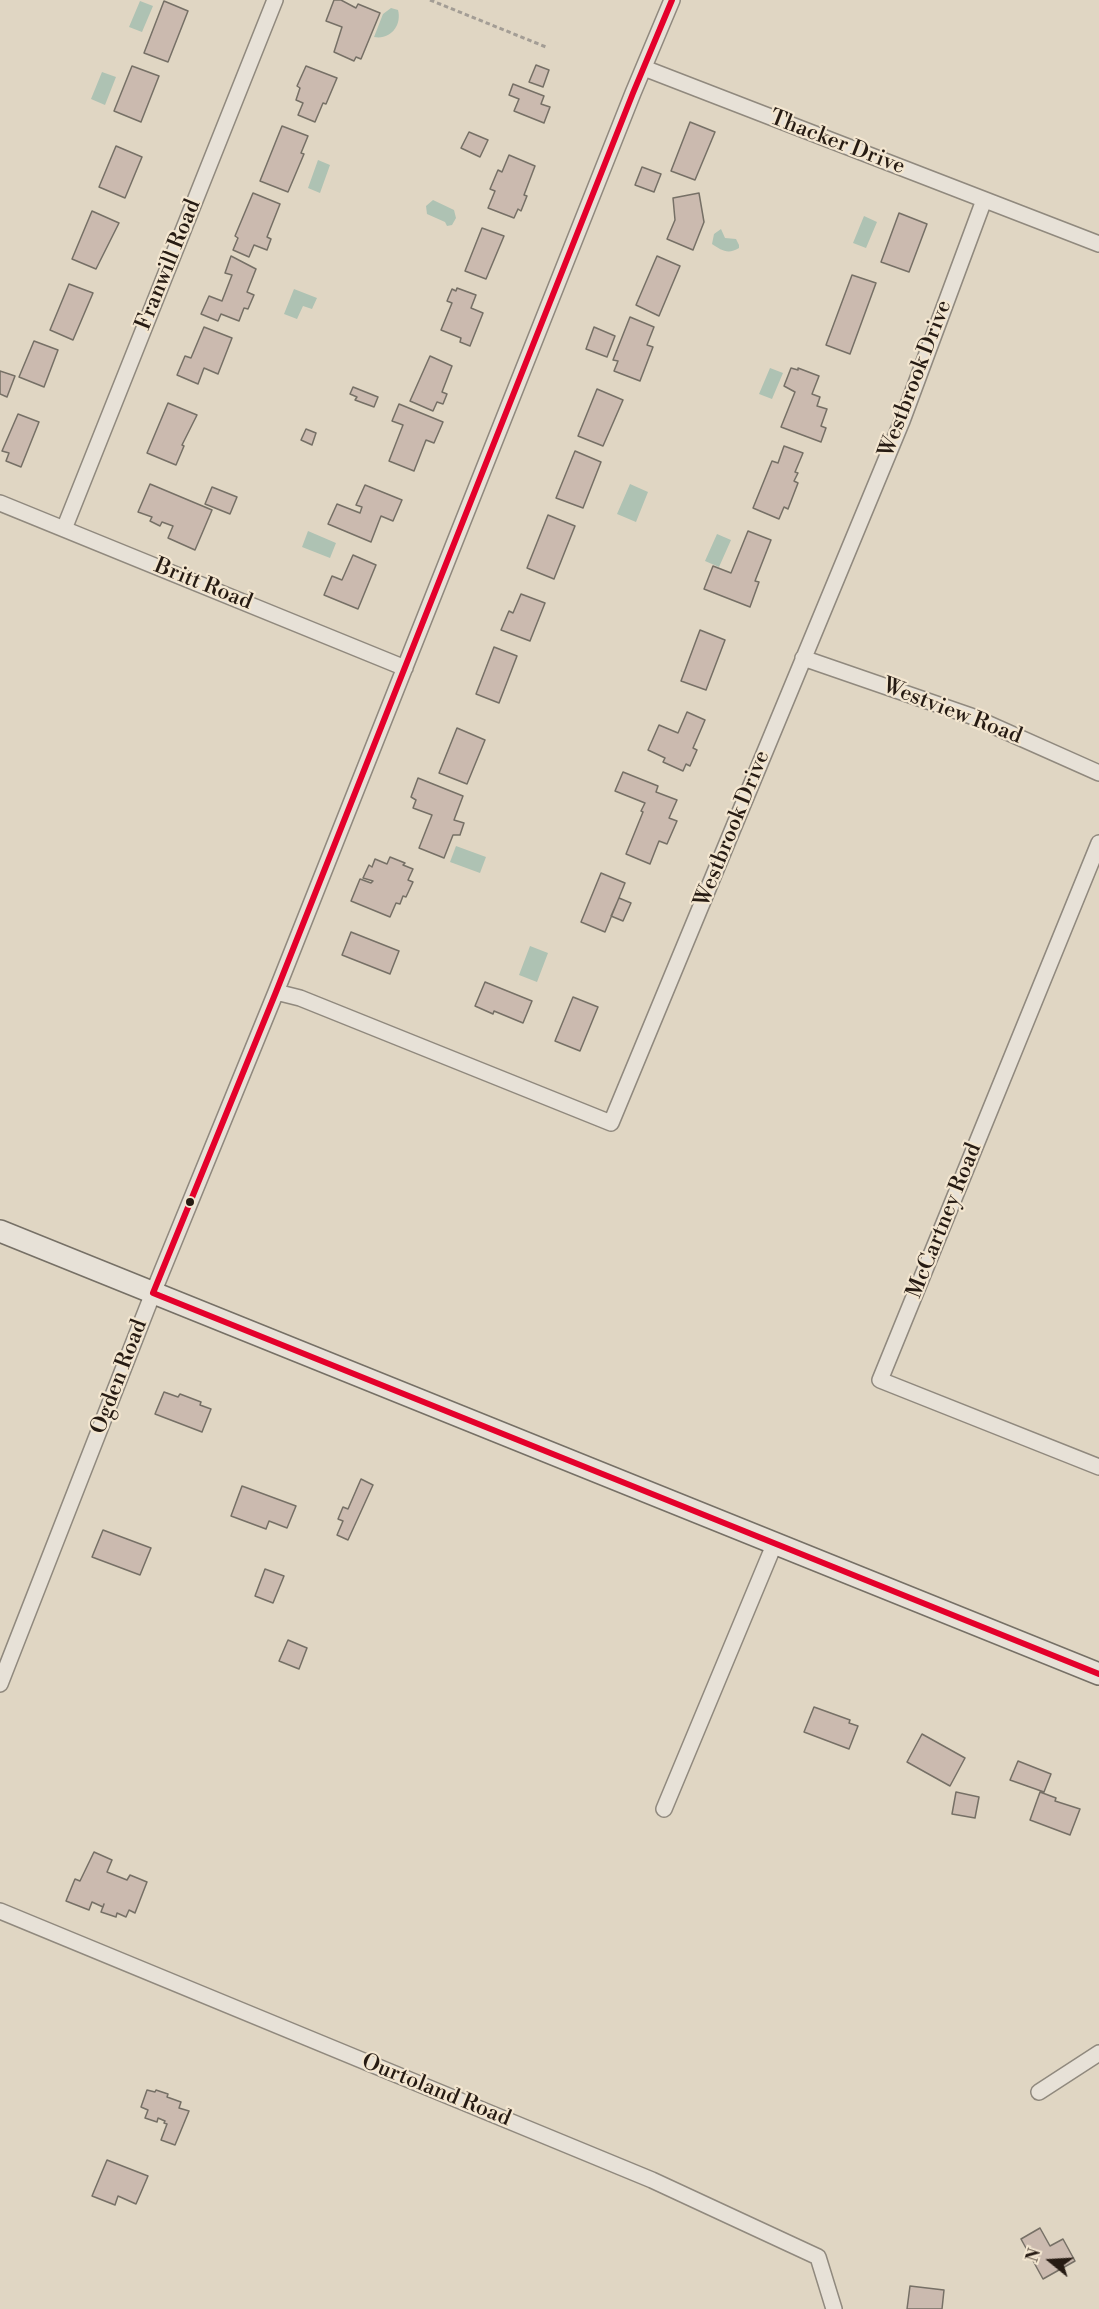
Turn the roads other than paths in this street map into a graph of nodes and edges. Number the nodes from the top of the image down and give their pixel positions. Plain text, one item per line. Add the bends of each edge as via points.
1 (274, 0) edge
2 (672, 0) edge
3 (644, 68) junction
4 (984, 200) junction
5 (1099, 243) edge
6 (0, 502) edge
7 (64, 529) junction
8 (803, 658) junction
9 (405, 668) junction
10 (1099, 772) edge
11 (1099, 843) edge
12 (276, 992) junction
13 (0, 1231) edge
14 (153, 1293) junction
15 (1099, 1467) edge
16 (774, 1545) junction
17 (1099, 1674) edge
18 (0, 1684) edge
19 (664, 1809) dead end
20 (0, 1911) edge
21 (1099, 2053) edge
22 (1038, 2092) dead end
23 (834, 2309) edge

1 - 7 street, Franwill Road
2 - 3 street
3 - 4 street, Thacker Drive
3 - 9 street, Ogden Road
4 - 5 street, Thacker Drive
4 - 8 street, Westbrook Drive via 902,421
6 - 7 street, Britt Road
7 - 9 street, Britt Road
8 - 10 street, Westview Road via 971,716
8 - 12 street, Westbrook Drive via 611,1123 300,998
9 - 12 street, Ogden Road
11 - 15 street, McCartney Road via 880,1380
12 - 14 street, Ogden Road
13 - 14 main road
14 - 16 main road
14 - 18 street, Ogden Road
16 - 17 main road
16 - 19 street
20 - 23 street, Ourtoland Road via 652,2180 808,2253 818,2258
21 - 22 street

